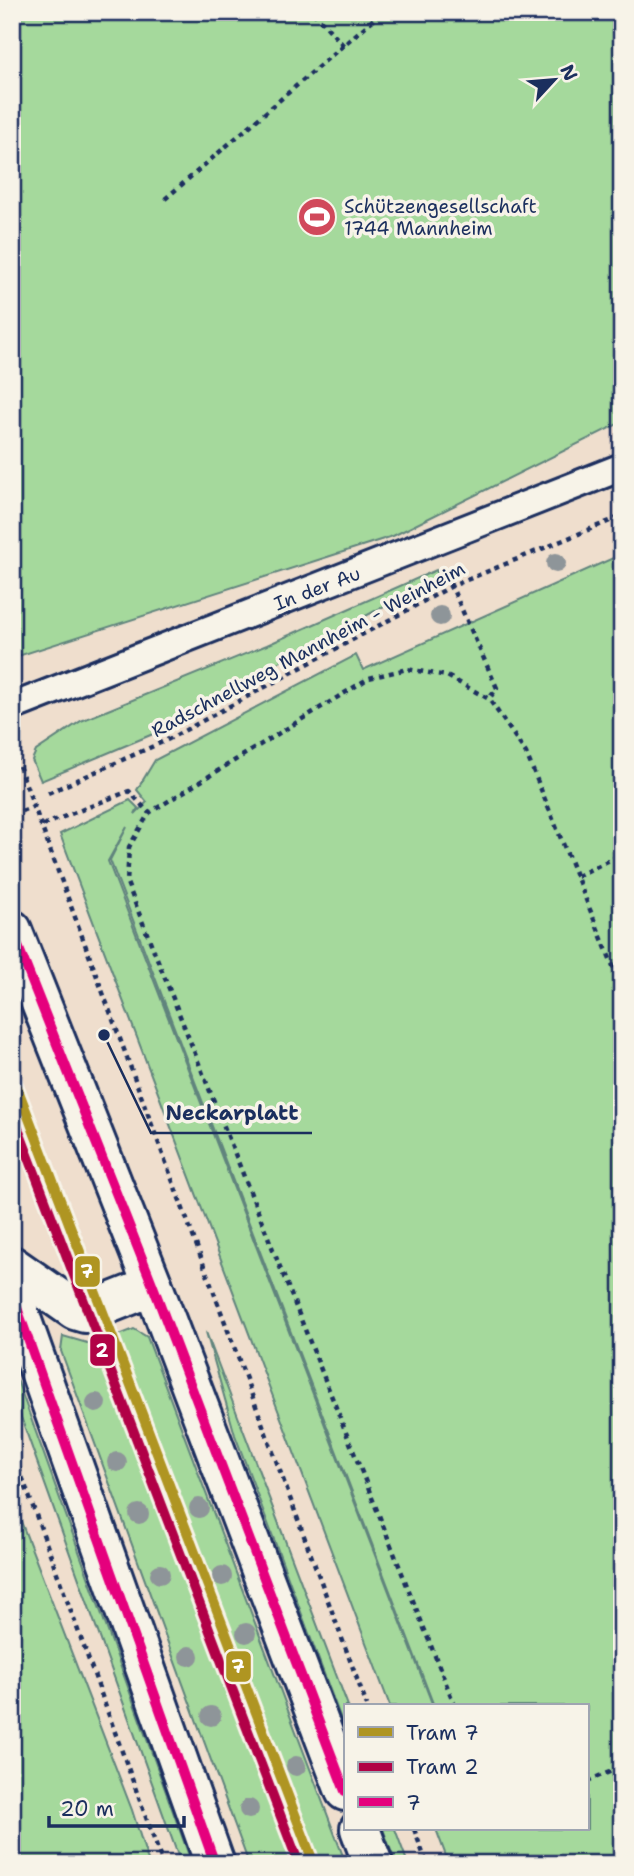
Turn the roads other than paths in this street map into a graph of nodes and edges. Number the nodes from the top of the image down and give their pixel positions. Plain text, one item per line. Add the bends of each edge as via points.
1 (622, 467) edge
2 (12, 707) edge
3 (12, 930) edge
4 (12, 1266) edge
5 (153, 1286) junction
6 (12, 1293) edge
7 (344, 1788) edge
8 (360, 1830) edge
9 (215, 1864) edge
10 (373, 1864) edge

1 - 2 lane, In der Au
3 - 5 main road
4 - 5 main road via 75,1310 85,1312
5 - 7 main road
6 - 9 main road
8 - 10 main road

